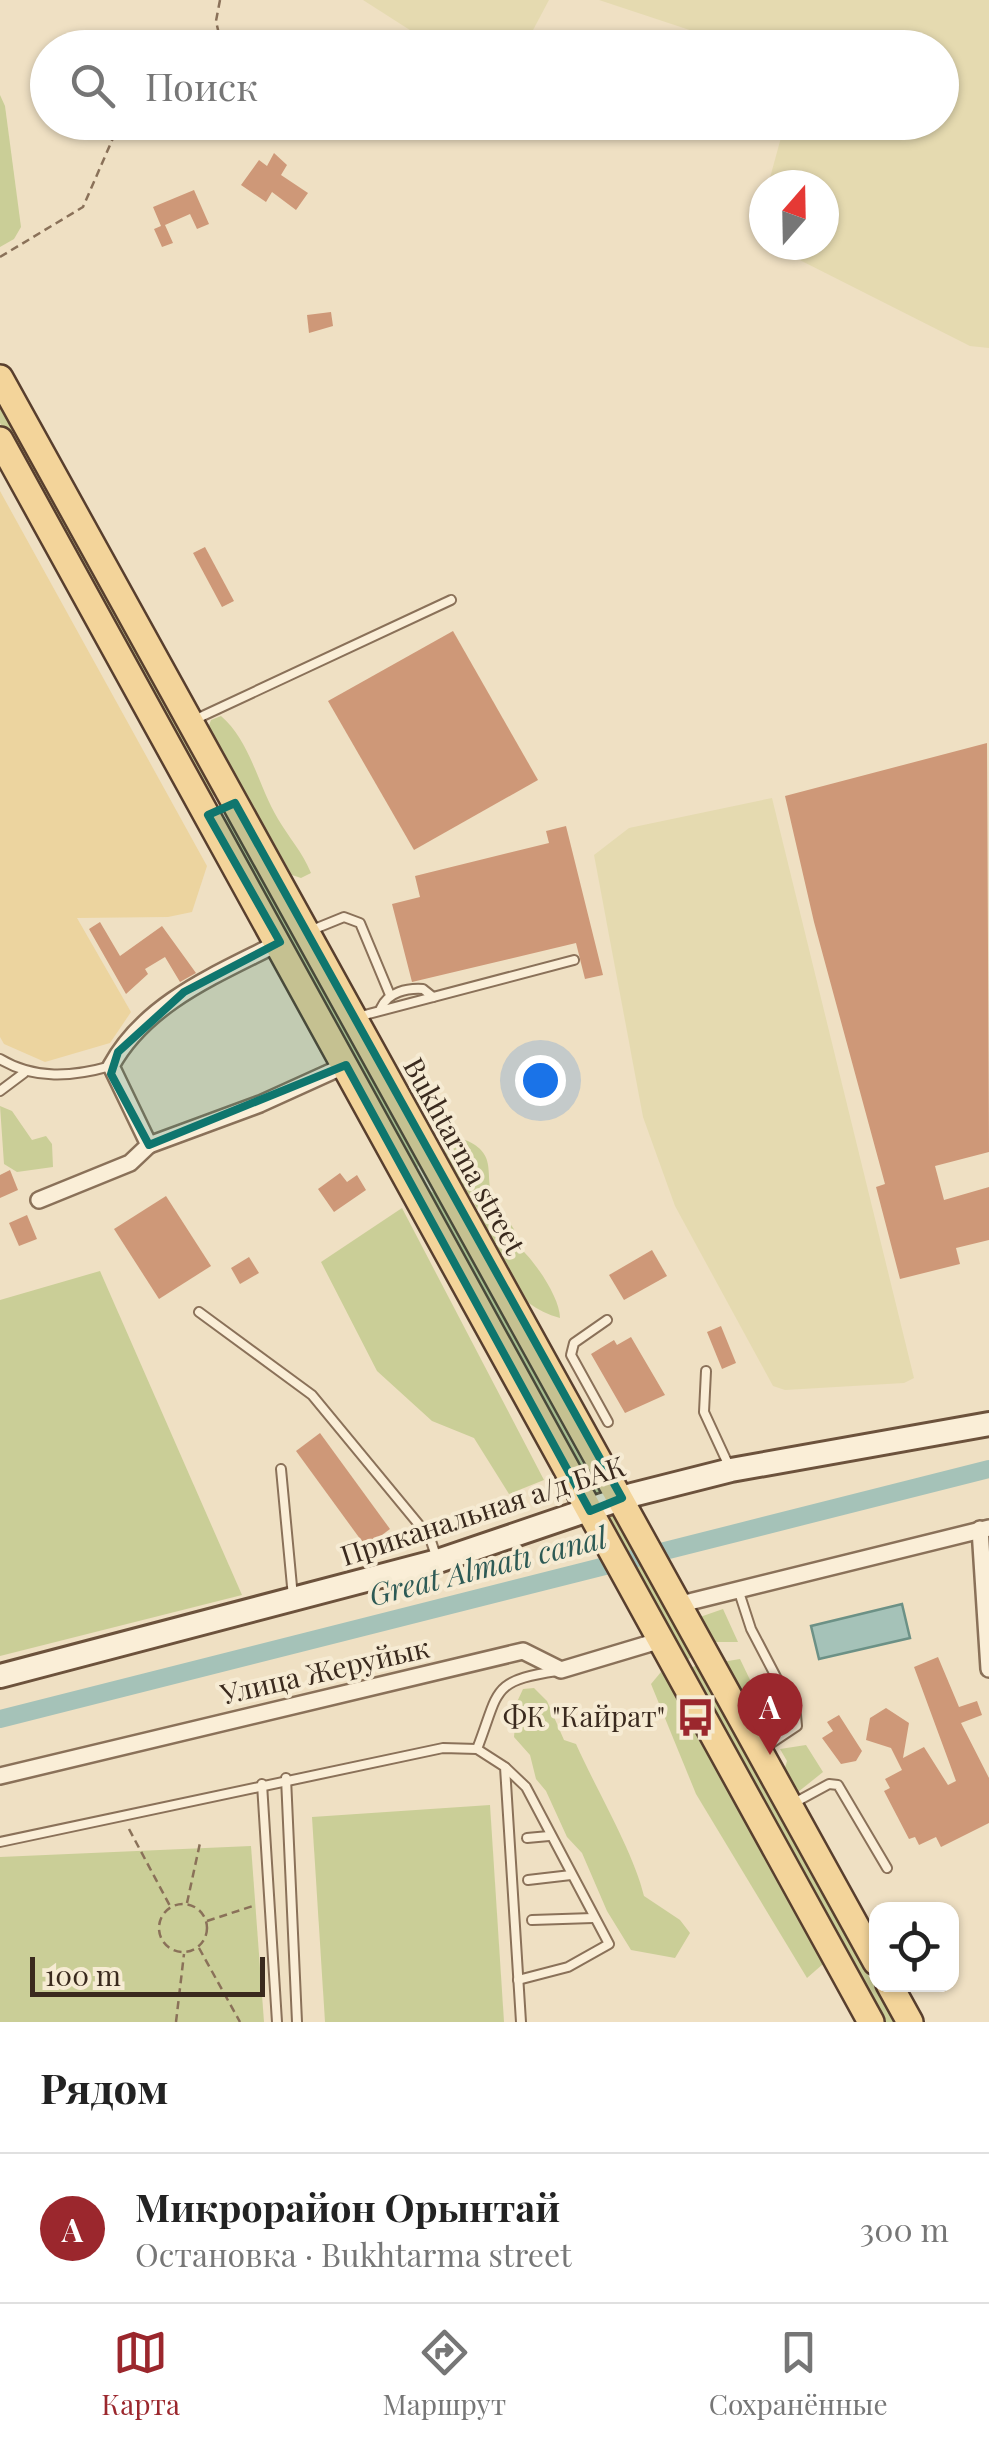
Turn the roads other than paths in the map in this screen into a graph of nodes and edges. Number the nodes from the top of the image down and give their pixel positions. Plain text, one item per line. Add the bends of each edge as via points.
1 (0, 378) edge
2 (0, 440) edge
3 (451, 600) dead end
4 (190, 722) junction
5 (235, 803) junction
6 (208, 815) junction
7 (306, 932) junction
8 (280, 942) junction
9 (574, 960) dead end
10 (390, 995) junction
11 (433, 997) junction
12 (381, 1008) junction
13 (354, 1018) junction
14 (0, 1059) edge
15 (111, 1066) junction
16 (346, 1066) junction
17 (24, 1073) junction
18 (0, 1091) edge
19 (149, 1145) junction
20 (437, 1168) junction
21 (411, 1182) junction
22 (39, 1200) dead end
23 (199, 1312) dead end
24 (607, 1320) dead end
25 (706, 1371) dead end
26 (588, 1388) junction
27 (564, 1400) junction
28 (608, 1422) dead end
29 (989, 1424) edge
30 (281, 1469) dead end
31 (731, 1470) junction
32 (622, 1498) junction
33 (594, 1519) junction
34 (984, 1528) edge
35 (438, 1560) junction
36 (738, 1589) junction
37 (673, 1598) junction
38 (294, 1601) junction
39 (658, 1641) junction
40 (989, 1669) edge
41 (561, 1670) junction
42 (0, 1676) edge
43 (477, 1749) junction
44 (758, 1751) junction
45 (505, 1767) junction
46 (0, 1776) edge
47 (286, 1778) junction
48 (262, 1784) junction
49 (790, 1805) junction
50 (549, 1836) junction
51 (527, 1838) dead end
52 (0, 1842) edge
53 (888, 1868) dead end
54 (571, 1875) junction
55 (528, 1880) dead end
56 (593, 1918) junction
57 (532, 1920) dead end
58 (869, 1949) edge
59 (518, 1980) junction
60 (893, 1992) edge
61 (277, 2022) edge
62 (297, 2022) edge
63 (521, 2022) edge
64 (871, 2022) edge
65 (910, 2022) edge

1 - 4 main road, Bukhtarma street
2 - 6 main road
3 - 4 lane
4 - 5 main road, Bukhtarma street
5 - 6 main road
5 - 7 main road, Bukhtarma street
6 - 8 main road
7 - 10 lane via 344,917 360,923
7 - 13 main road, Bukhtarma street
8 - 15 street via 184,992 146,1021
8 - 16 main road
9 - 11 lane
10 - 11 lane via 424,989
10 - 12 lane
11 - 12 lane
12 - 13 lane
13 - 20 main road, Bukhtarma street
14 - 17 lane
15 - 17 lane via 82,1074
15 - 19 street
16 - 19 street
16 - 21 main road
17 - 18 lane
19 - 22 street via 130,1163
20 - 21 main road
20 - 27 main road, Bukhtarma street
21 - 33 main road
23 - 35 lane via 312,1395 430,1538
24 - 26 lane via 572,1349
25 - 31 lane via 704,1412
26 - 27 lane
26 - 28 lane
27 - 32 main road, Bukhtarma street
29 - 31 street, Приканальная а/д БАК
30 - 38 lane
31 - 32 street, Приканальная а/д БАК
32 - 33 street, Приканальная а/д БАК
32 - 37 main road, Bukhtarma street
33 - 35 street, Приканальная а/д БАК
33 - 39 main road
34 - 36 street
34 - 40 street
35 - 38 street, Приканальная а/д БАК
36 - 37 street
36 - 44 lane via 796,1715 797,1726
37 - 44 main road, Bukhtarma street
38 - 42 street, Приканальная а/д БАК
39 - 41 street
39 - 64 main road
41 - 43 lane via 513,1678 501,1687
41 - 46 street, Улица Жеруйык via 523,1651
43 - 45 lane
43 - 47 lane via 443,1748
44 - 49 main road, Bukhtarma street
45 - 50 lane via 526,1787
45 - 59 lane
47 - 48 lane
47 - 62 lane
48 - 52 lane
48 - 61 lane
49 - 53 lane via 838,1785
49 - 58 main road, Bukhtarma street
50 - 51 lane
50 - 54 lane
54 - 55 lane
54 - 56 lane
56 - 57 lane
56 - 59 lane via 608,1948
59 - 63 lane
60 - 65 main road

